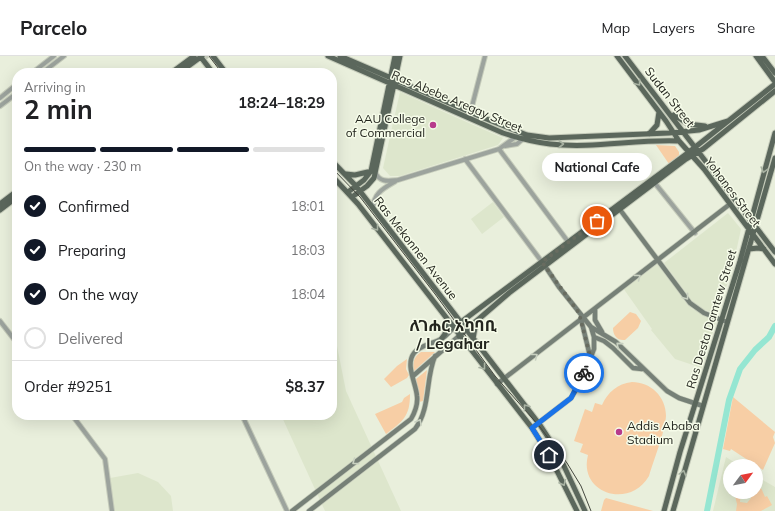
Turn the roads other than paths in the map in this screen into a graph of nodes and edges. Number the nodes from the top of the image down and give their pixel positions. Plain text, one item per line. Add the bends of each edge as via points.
1 (54, 56) edge
2 (64, 56) edge
3 (194, 56) edge
4 (213, 56) edge
5 (216, 56) edge
6 (328, 56) edge
7 (340, 56) edge
8 (395, 56) edge
9 (400, 56) edge
10 (485, 56) edge
11 (617, 56) edge
12 (625, 56) edge
13 (756, 56) edge
14 (762, 56) edge
15 (202, 57) edge
16 (38, 68) edge
17 (48, 68) edge
18 (178, 68) edge
19 (186, 68) edge
20 (210, 68) edge
21 (212, 68) edge
22 (222, 68) edge
23 (225, 68) edge
24 (775, 73) edge
25 (392, 81) junction
26 (775, 83) edge
27 (12, 88) edge
28 (775, 91) edge
29 (12, 97) edge
30 (0, 98) edge
31 (775, 98) edge
32 (764, 100) junction
33 (0, 106) edge
34 (664, 106) junction
35 (659, 110) junction
36 (470, 114) junction
37 (728, 121) junction
38 (714, 126) junction
39 (674, 132) junction
40 (684, 132) junction
41 (521, 133) junction
42 (775, 133) edge
43 (649, 134) junction
44 (527, 135) junction
45 (516, 137) junction
46 (606, 137) junction
47 (523, 140) junction
48 (679, 141) junction
49 (607, 144) junction
50 (501, 148) junction
51 (697, 149) junction
52 (691, 154) junction
53 (775, 158) edge
54 (465, 159) junction
55 (337, 166) edge
56 (373, 171) junction
57 (773, 172) edge
58 (346, 174) junction
59 (772, 178) edge
60 (398, 180) junction
61 (337, 181) edge
62 (653, 181) junction
63 (356, 186) junction
64 (348, 192) junction
65 (360, 192) junction
66 (12, 196) edge
67 (352, 197) junction
68 (12, 201) edge
69 (755, 203) junction
70 (0, 204) edge
71 (730, 204) junction
72 (739, 206) junction
73 (618, 208) junction
74 (0, 210) edge
75 (373, 210) junction
76 (750, 220) junction
77 (748, 227) junction
78 (756, 227) junction
79 (695, 233) junction
80 (753, 235) junction
81 (570, 244) junction
82 (764, 249) junction
83 (749, 250) junction
84 (775, 252) edge
85 (659, 261) junction
86 (544, 264) junction
87 (775, 264) edge
88 (595, 309) junction
89 (470, 315) junction
90 (456, 316) junction
91 (447, 319) junction
92 (583, 319) junction
93 (0, 321) edge
94 (725, 321) junction
95 (461, 322) junction
96 (476, 322) junction
97 (591, 327) junction
98 (453, 328) junction
99 (466, 330) junction
100 (603, 333) junction
101 (459, 336) junction
102 (12, 337) edge
103 (594, 337) junction
104 (442, 338) junction
105 (473, 340) junction
106 (450, 344) junction
107 (466, 344) junction
108 (435, 356) junction
109 (590, 356) junction
110 (642, 369) junction
111 (413, 376) junction
112 (504, 379) junction
113 (497, 384) junction
114 (696, 403) junction
115 (703, 406) junction
116 (76, 420) edge
117 (244, 420) edge
118 (538, 423) junction
119 (532, 428) junction
120 (112, 511) edge
121 (287, 511) edge
122 (292, 511) edge
123 (309, 511) edge
124 (577, 511) edge
125 (585, 511) edge
126 (664, 511) edge
127 (673, 511) edge

1 - 16 street
2 - 17 street
3 - 18 main road
4 - 22 main road
5 - 23 main road
6 - 25 main road, Ras Abebe Aregay Street
7 - 25 main road, Ras Abebe Aregay Street
8 - 25 main road
9 - 25 main road
10 - 36 street
11 -> 35 main road, Sudan Street
12 - 34 main road, Sudan Street
13 - 26 main road
14 - 24 main road
15 - 19 main road
15 - 20 main road
15 - 21 main road
25 - 36 main road, Ras Abebe Aregay Street
25 - 56 main road
26 - 37 main road
27 - 30 street
28 - 32 main road
29 - 33 street
31 - 32 main road via 768,97
32 - 51 main road
34 - 38 main road via 688,124
34 - 40 main road, Sudan Street
35 - 39 main road, Sudan Street
35 - 43 main road via 659,120
36 - 41 main road, Ras Abebe Aregay Street
36 - 45 main road, Ras Abebe Aregay Street via 503,133
37 - 38 main road, Ras Abebe Aregay Street
37 - 51 main road
38 - 40 main road, Ras Abebe Aregay Street
39 - 40 main road, Ras Abebe Aregay Street
39 - 43 main road, Ras Abebe Aregay Street
39 - 48 main road, Sudan Street
40 - 51 main road, Sudan Street
41 - 44 main road, Ras Abebe Aregay Street
41 - 45 street
42 -> 69 main road, Ras Desta Damtew Street
43 - 46 main road, Ras Abebe Aregay Street
44 - 46 main road, Ras Abebe Aregay Street via 549,138
44 - 47 street
45 - 47 main road, Ras Abebe Aregay Street
45 - 50 street
46 - 49 main road
47 -> 49 main road, Ras Abebe Aregay Street via 552,144
47 - 50 street
48 - 49 main road, Ras Abebe Aregay Street via 653,140
48 - 52 main road, Sudan Street
50 - 54 street
50 - 81 street
51 - 52 main road
51 - 72 main road, Yohanes Street
52 - 62 main road
52 - 71 main road, Yohanes Street
53 - 57 main road, Ras Desta Damtew Street
54 - 60 street
54 - 86 street
55 - 58 main road, Ras Mekonnen Avenue
56 - 58 main road
56 - 60 street via 383,181
56 - 63 main road
56 - 65 main road via 371,182
57 - 59 main road, Ras Desta Damtew Street
58 - 63 main road, Ras Mekonnen Avenue
59 - 78 main road, Ras Desta Damtew Street
60 - 75 street via 377,194
61 - 64 main road, Ras Mekonnen Avenue
62 - 73 main road
62 - 79 street
63 - 64 main road
63 - 65 main road, Ras Mekonnen Avenue
64 - 67 main road, Ras Mekonnen Avenue
65 - 67 main road
65 - 75 main road, Ras Mekonnen Avenue
66 - 70 main road
67 -> 91 main road, Ras Mekonnen Avenue
68 - 74 main road
69 - 72 main road via 750,209
69 - 76 main road, Ras Desta Damtew Street
71 - 77 main road, Yohanes Street
71 - 79 main road
72 - 76 main road, Yohanes Street
73 - 81 main road
73 - 85 main road
75 - 90 main road, Ras Mekonnen Avenue
76 - 77 main road, Ras Desta Damtew Street
76 - 78 main road, Yohanes Street
77 - 80 main road, Yohanes Street
77 - 94 main road, Ras Desta Damtew Street
78 - 80 main road, Ras Desta Damtew Street
78 - 84 main road, Yohanes Street
79 - 85 main road
80 - 82 main road, Yohanes Street
80 - 83 main road, Ras Desta Damtew Street
81 - 86 main road
82 - 83 main road
82 - 87 main road, Yohanes Street
83 - 94 main road, Ras Desta Damtew Street
88 -> 85 main road
85 -> 94 main road via 696,309
86 - 89 main road
86 - 92 main road
86 - 96 main road
88 - 92 main road
88 - 100 main road via 595,320
89 - 90 main road
89 - 95 main road
90 - 95 main road, Ras Mekonnen Avenue
91 - 98 main road, Ras Mekonnen Avenue
91 - 104 main road
92 - 97 main road
92 - 109 main road
112 -> 92 main road
93 - 102 street
94 - 114 main road, Ras Desta Damtew Street
94 - 115 main road, Ras Desta Damtew Street
95 - 98 main road
95 - 99 main road, Ras Mekonnen Avenue
96 - 99 main road
96 - 105 main road
97 - 100 main road
97 - 103 main road
98 - 101 main road, Ras Mekonnen Avenue
98 - 104 main road
99 - 101 main road
99 - 105 main road, Ras Mekonnen Avenue
110 -> 100 main road via 638,362
101 - 106 main road
101 - 107 main road, Ras Mekonnen Avenue
103 - 109 main road via 594,349
103 - 110 main road via 613,348 633,368
104 - 111 main road via 414,353 411,360
105 - 112 main road, Ras Mekonnen Avenue
106 - 107 main road
106 - 108 main road
107 -> 113 main road, Ras Mekonnen Avenue
108 - 111 main road
123 -> 108 main road via 416,429 423,415 430,367
109 - 118 main road via 582,379 571,398
110 - 114 main road via 667,391
111 -> 122 main road via 417,397 415,412 411,419
112 - 113 main road
118 -> 112 main road, Ras Mekonnen Avenue
113 - 119 main road, Ras Mekonnen Avenue
114 - 115 main road
114 - 126 main road, Ras Desta Damtew Street
127 -> 115 main road, Ras Desta Damtew Street
116 - 120 street via 105,459
117 - 121 street
118 - 119 main road
118 - 125 main road, Ras Mekonnen Avenue via 556,450
119 -> 124 main road, Ras Mekonnen Avenue via 549,455

